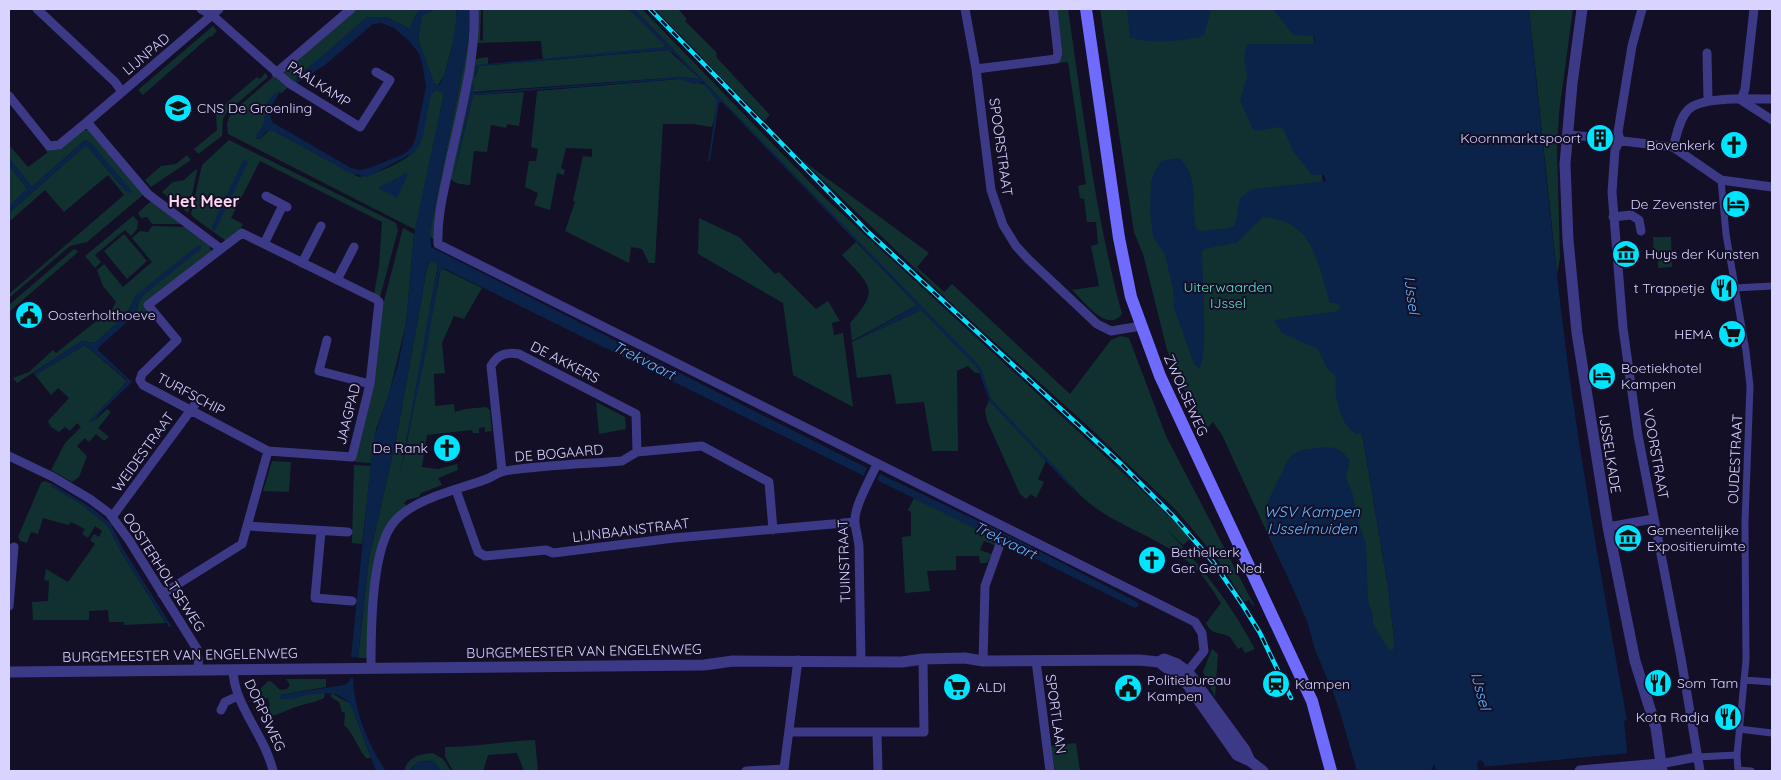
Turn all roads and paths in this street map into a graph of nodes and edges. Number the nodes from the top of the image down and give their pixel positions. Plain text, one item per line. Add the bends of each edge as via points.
1 (37, 9) edge
2 (200, 9) edge
3 (351, 9) edge
4 (474, 9) edge
5 (965, 9) edge
6 (1053, 9) edge
7 (1086, 9) edge
8 (1582, 9) edge
9 (1642, 9) edge
10 (1754, 9) edge
11 (216, 12) edge
12 (1707, 53) dead end
13 (976, 69) junction
14 (376, 72) dead end
15 (276, 73) junction
16 (122, 92) junction
17 (9, 96) edge
18 (1772, 99) edge
19 (1708, 100) junction
20 (1741, 100) junction
21 (1772, 120) edge
22 (87, 122) junction
23 (1567, 135) junction
24 (1593, 137) dead end
25 (1606, 139) dead end
26 (1620, 140) junction
27 (1673, 146) junction
28 (1721, 180) junction
29 (1772, 187) edge
30 (266, 196) dead end
31 (1613, 216) junction
32 (321, 226) dead end
33 (1642, 231) dead end
34 (264, 244) junction
35 (354, 247) dead end
36 (221, 249) junction
37 (302, 263) junction
38 (337, 280) junction
39 (1772, 286) edge
40 (1735, 288) junction
41 (1141, 326) junction
42 (327, 340) dead end
43 (370, 384) junction
44 (193, 406) junction
45 (268, 451) junction
46 (637, 452) junction
47 (9, 456) edge
48 (877, 464) junction
49 (502, 471) junction
50 (456, 490) junction
51 (112, 517) junction
52 (1653, 519) junction
53 (855, 522) junction
54 (247, 526) junction
55 (1608, 527) junction
56 (773, 530) junction
57 (321, 531) junction
58 (348, 532) dead end
59 (1000, 544) dead end
60 (14, 547) dead end
61 (162, 594) junction
62 (352, 600) dead end
63 (9, 606) edge
64 (798, 660) junction
65 (1036, 661) junction
66 (861, 662) junction
67 (983, 662) junction
68 (923, 663) junction
69 (371, 668) junction
70 (199, 670) junction
71 (233, 670) junction
72 (9, 672) edge
73 (1185, 675) junction
74 (1744, 680) junction
75 (1772, 682) edge
76 (238, 696) junction
77 (221, 710) dead end
78 (1738, 729) junction
79 (790, 732) junction
80 (1772, 732) edge
81 (876, 733) junction
82 (1737, 755) junction
83 (1697, 758) junction
84 (1661, 767) edge
85 (786, 770) edge
86 (274, 771) edge
87 (746, 771) edge
88 (878, 771) edge
89 (1050, 771) edge
90 (1263, 771) edge
91 (1331, 771) edge
92 (1580, 771) edge
93 (1700, 771) edge
94 (1738, 771) edge
95 (1751, 771) edge

1 - 16 street
2 - 11 street
3 - 15 street
4 - 48 street via 472,49 438,220 438,244
5 - 13 street, SPOORSTRAAT
6 - 13 street via 1056,59
7 - 41 main road, ZWOLSEWEG via 1119,238 1131,297
8 - 23 street, IJSSELKADE
9 - 26 street, VOORSTRAAT via 1628,67 1618,132
10 - 20 street
11 - 15 street, PAALKAMP
11 - 16 street, LIJNPAD
12 - 19 street
13 - 41 street, SPOORSTRAAT via 991,190 996,210 1016,246 1097,324 1111,331
14 - 15 street, PAALKAMP via 390,80 360,127
16 - 22 street, LIJNPAD
17 - 22 street, LIJNPAD via 46,144 52,147 59,146
18 - 20 street
19 - 20 street
19 - 27 street via 1686,111
20 - 21 street
22 - 36 street via 148,194
23 - 24 street
23 - 55 street, IJSSELKADE via 1568,231 1577,333
25 - 26 street
26 - 27 street
26 - 31 street, VOORSTRAAT via 1615,150
27 - 28 street
28 - 29 street
28 - 40 street, OUDESTRAAT
30 - 34 street via 285,206
31 - 33 street via 1631,215 1639,220
31 - 52 street, VOORSTRAAT via 1625,346
32 - 37 street
34 - 36 street, JAAGPAD via 242,233
34 - 37 street, JAAGPAD
35 - 38 street
36 - 44 street, TURFSCHIP via 148,305 177,340 142,374 141,382
37 - 38 street, JAAGPAD
38 - 43 street, JAAGPAD via 379,302
39 - 40 street
40 - 74 street, OUDESTRAAT via 1750,386
41 - 91 main road, ZWOLSEWEG via 1160,376 1312,701
42 - 43 street via 318,370
43 - 45 street, JAAGPAD via 352,457
44 - 45 street, TURFSCHIP
44 - 51 street, WEIDESTRAAT
45 - 54 street
46 - 49 street, DE BOGAARD via 622,461
46 - 49 street, DE AKKERS via 636,414 519,354 509,352 496,357 491,366
46 - 56 street, DE BOGAARD via 702,446 769,482
47 - 51 street, OOSTERHOLTSEWEG via 86,496
48 - 53 street, TUINSTRAAT via 857,508
48 - 73 street via 1195,622 1202,632 1204,651
49 - 50 street, DE BOGAARD
50 - 56 street, LIJNBAANSTRAAT via 478,552 485,556 546,550 553,553
50 - 69 street, DE BOGAARD via 414,506 400,516 387,532 376,584
51 - 61 street, OOSTERHOLTSEWEG
52 - 55 street
52 - 83 street, VOORSTRAAT
53 - 56 street, LIJNBAANSTRAAT
53 - 66 street, TUINSTRAAT via 859,546
54 - 57 street
54 - 61 street via 242,544
55 - 84 street, IJSSELKADE via 1635,661 1656,728
57 - 58 street
57 - 62 street via 315,598
59 - 67 street via 985,586
60 - 63 street
61 - 70 street, OOSTERHOLTSEWEG via 197,649
64 - 66 street, BURGEMEESTER VAN ENGELENWEG
64 - 69 street, BURGEMEESTER VAN ENGELENWEG via 724,661 704,665
64 - 79 street
65 - 67 street, BURGEMEESTER VAN ENGELENWEG
65 - 73 street, BURGEMEESTER VAN ENGELENWEG via 1139,660 1159,662
65 - 89 street, SPORTLAAN
66 - 68 street, BURGEMEESTER VAN ENGELENWEG
67 - 68 street, BURGEMEESTER VAN ENGELENWEG via 967,658
68 - 81 street via 924,732
69 - 71 street, BURGEMEESTER VAN ENGELENWEG
70 - 71 street, BURGEMEESTER VAN ENGELENWEG
70 - 72 street, BURGEMEESTER VAN ENGELENWEG
71 - 76 street, DORPSWEG
73 - 90 street, BURGEMEESTER VAN ENGELENWEG via 1234,752
74 - 75 street
74 - 78 street, OUDESTRAAT
76 - 77 street via 225,702
76 - 86 street, DORPSWEG via 262,739
78 - 80 street
78 - 82 street, OUDESTRAAT
79 - 81 street via 866,730
79 - 85 street
81 - 88 street
82 - 83 street
82 - 94 street, OUDESTRAAT
83 - 84 street
83 - 93 street, VOORSTRAAT
84 - 92 street
85 - 87 street
94 - 95 street

